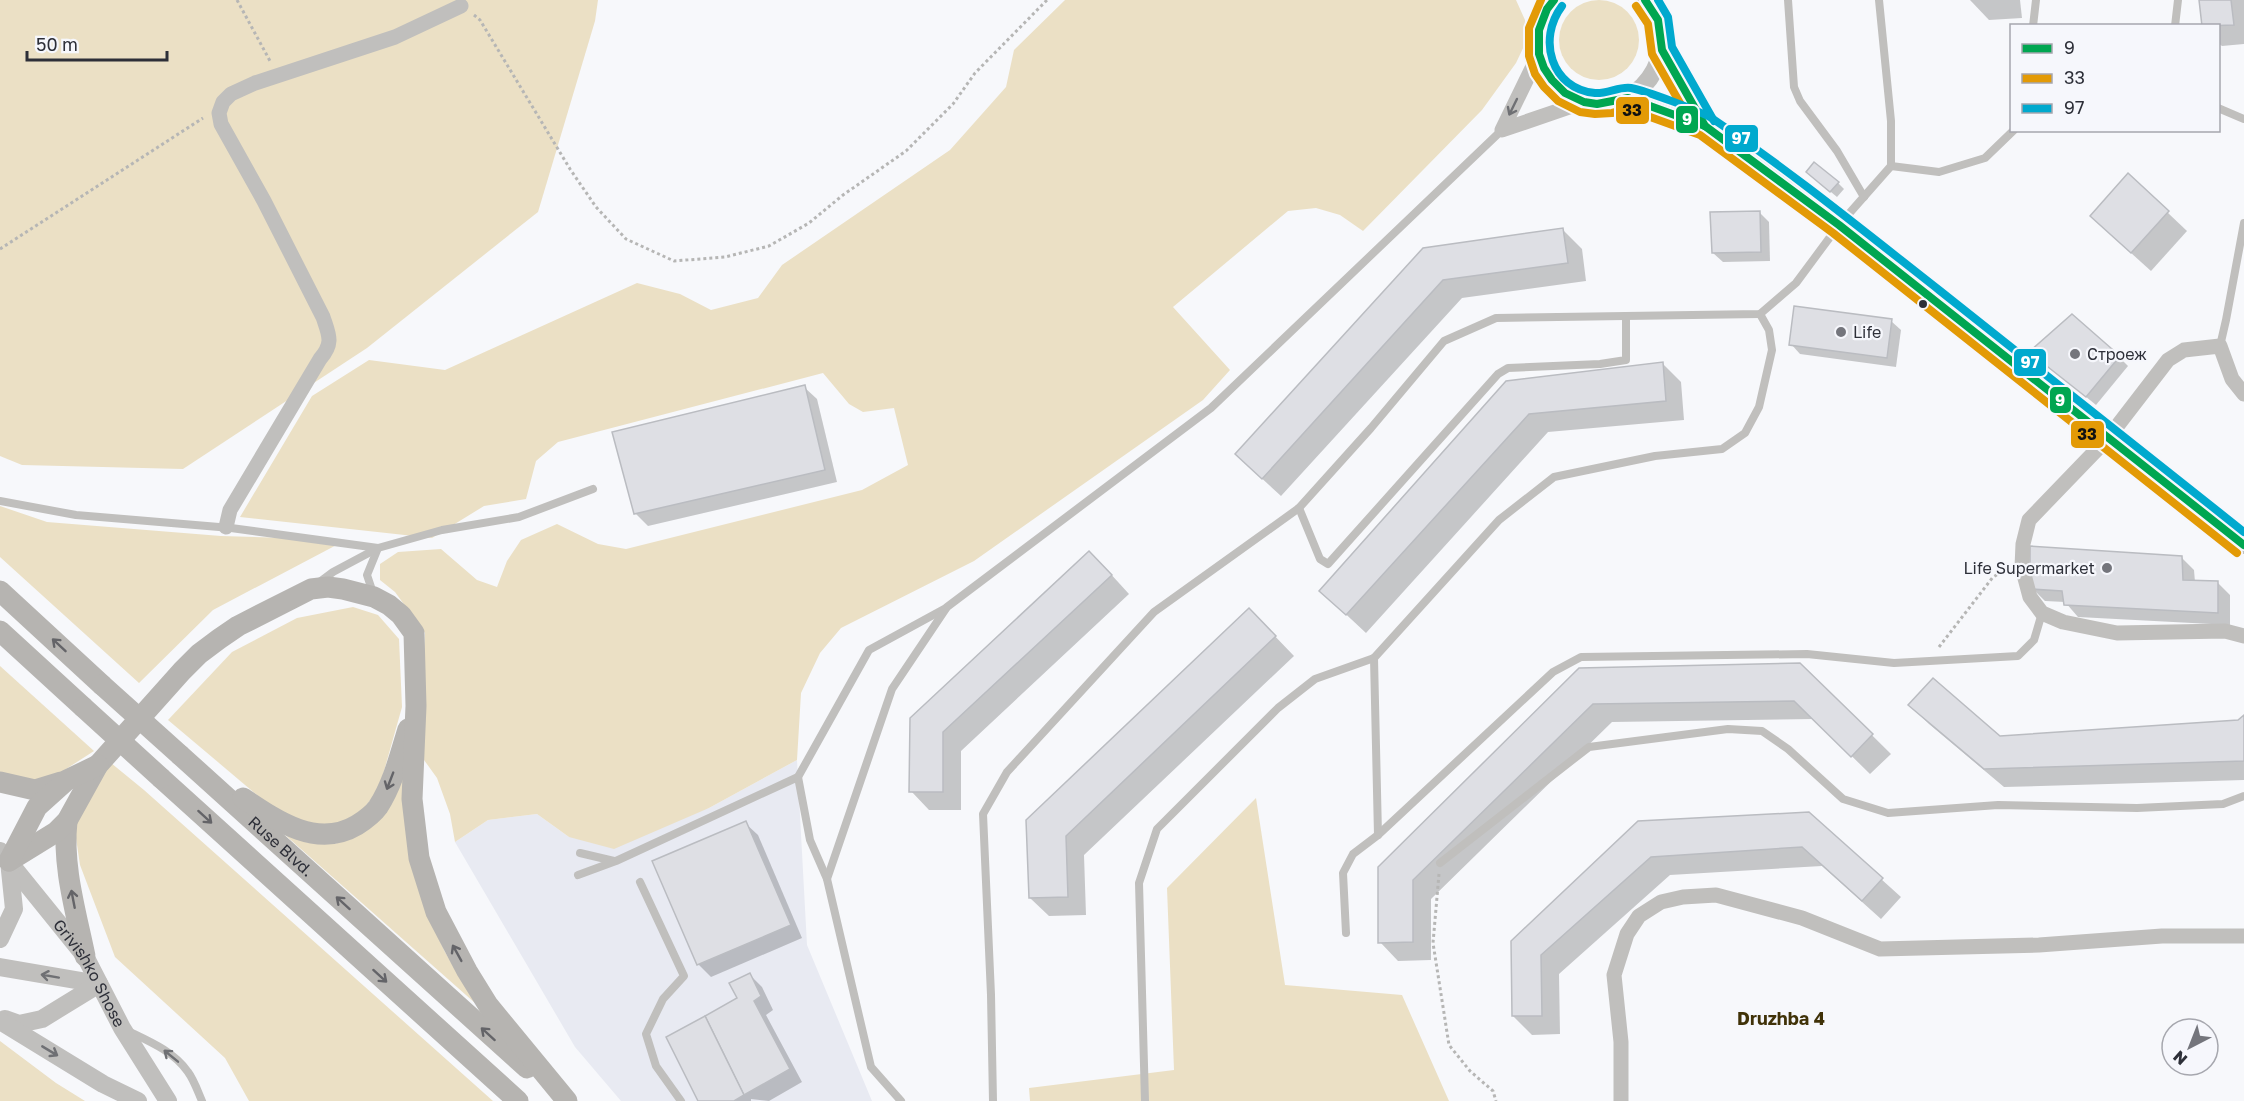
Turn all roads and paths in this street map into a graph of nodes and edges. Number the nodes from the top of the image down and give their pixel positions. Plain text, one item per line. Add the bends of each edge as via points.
1 (237, 0) edge
2 (1047, 0) edge
3 (1554, 0) edge
4 (1788, 0) edge
5 (1880, 0) edge
6 (2036, 0) edge
7 (2178, 0) edge
8 (1651, 3) edge
9 (461, 6) joint
10 (2033, 24) edge
11 (2175, 24) edge
12 (1662, 50) junction
13 (1539, 54) junction
14 (278, 75) junction
15 (1628, 98) junction
16 (1584, 102) junction
17 (2220, 109) edge
18 (219, 113) junction
19 (2244, 119) edge
20 (1705, 126) junction
21 (1502, 130) junction
22 (2012, 132) edge
23 (1891, 166) junction
24 (1864, 197) junction
25 (2244, 223) edge
26 (1839, 225) junction
27 (2243, 240) edge
28 (0, 249) edge
29 (1760, 314) junction
30 (1626, 317) junction
31 (2220, 346) junction
32 (2244, 394) edge
33 (2108, 438) junction
34 (593, 489) dead end
35 (0, 501) edge
36 (1299, 508) junction
37 (226, 527) junction
38 (2244, 545) edge
39 (378, 548) junction
40 (2022, 559) junction
41 (311, 589) junction
42 (0, 591) edge
43 (374, 597) junction
44 (947, 607) junction
45 (2042, 613) junction
46 (0, 631) edge
47 (2244, 636) edge
48 (0, 640) edge
49 (1374, 658) junction
50 (1929, 661) junction
51 (416, 706) junction
52 (83, 707) junction
53 (180, 756) junction
54 (98, 765) junction
55 (798, 777) junction
56 (67, 780) junction
57 (0, 782) edge
58 (2244, 796) edge
59 (66, 821) junction
60 (1378, 835) junction
61 (580, 853) dead end
62 (4, 856) edge
63 (616, 861) junction
64 (1440, 863) joint
65 (578, 875) dead end
66 (826, 879) junction
67 (640, 882) dead end
68 (1346, 933) dead end
69 (2244, 936) edge
70 (0, 939) edge
71 (85, 956) junction
72 (0, 967) edge
73 (99, 984) junction
74 (0, 1019) edge
75 (122, 1028) junction
76 (138, 1101) edge
77 (168, 1101) edge
78 (202, 1101) edge
79 (518, 1101) edge
80 (565, 1101) edge
81 (681, 1101) edge
82 (901, 1101) edge
83 (993, 1101) edge
84 (1145, 1101) edge
85 (1496, 1101) edge
86 (1622, 1101) edge

1 - 14 path
2 - 9 path via 906,151 809,223 769,246 725,257 674,261 626,239 597,207 480,20
3 - 13 street via 1539,30
4 - 24 lane via 1794,87
5 - 23 lane via 1892,121
6 - 10 lane
7 - 11 lane
8 - 12 street via 1661,31
9 - 14 street via 394,37
12 - 15 street via 1656,70
12 - 20 street
13 - 16 street via 1551,80 1565,93
13 -> 21 street
14 - 18 street via 231,94
15 - 16 street via 1610,103
15 - 20 street
16 - 21 street
17 - 19 lane
18 - 28 path via 199,120
18 - 37 street via 221,124 264,201 330,337 328,350 230,510
20 - 26 street
21 - 44 lane via 1211,408
22 - 23 lane via 1986,158 1940,172
23 - 24 lane
24 - 26 lane
25 - 27 lane
26 - 29 lane via 1796,283
26 - 33 street
27 - 31 lane
29 - 30 lane
29 - 49 lane via 1772,350 1760,407 1744,433 1722,449 1655,456 1554,477 1499,520
30 - 36 lane via 1496,318 1444,341
30 - 36 lane via 1626,360 1508,368 1498,374 1328,564 1320,558
31 - 32 street via 2232,379
31 - 33 street via 2184,350 2168,360
33 - 38 street
33 - 40 street via 2029,520
34 - 39 lane via 519,517 442,530
35 - 37 lane via 76,515
36 - 83 lane via 1154,612 1007,772 984,814
37 - 39 lane
39 - 41 lane via 333,572
39 - 43 lane via 367,575
40 - 45 street via 2030,597
40 - 50 path via 1993,577
41 - 43 main road via 328,587
41 - 54 main road via 238,626 200,654
53 -> 42 main road, Ruse Blvd., bridge
43 - 51 main road via 389,605 414,633
44 - 55 lane via 868,650
44 - 66 lane via 892,689
45 - 47 street via 2063,622 2117,633 2225,631
45 - 50 lane via 2034,640 2018,656
46 - 52 main road, Ruse Blvd.
48 - 52 main road
49 - 60 lane
49 - 84 lane via 1314,679 1305,686 1157,829 1139,883
50 - 60 lane via 1894,663 1797,654 1581,657 1553,672
51 -> 53 main road via 394,773 377,809 351,828 336,833 311,833 272,817
80 -> 51 main road via 488,1005 436,912 419,858 412,799
52 -> 79 main road, Ruse Blvd., bridge
80 -> 53 main road, Ruse Blvd.
54 - 56 main road
54 - 59 main road
55 - 63 lane
55 - 66 lane via 810,840
56 - 57 main road via 35,789
56 - 62 main road via 37,807
58 - 64 lane via 2223,804 2137,808 1998,805 1888,813 1843,800 1788,749 1762,731 1728,729 1589,747
59 - 62 main road via 56,832
71 -> 59 main road via 67,864
60 - 68 lane via 1353,854 1343,873
61 - 63 lane
62 - 70 street via 14,909
62 - 71 street, Grivishko Shose
63 - 65 lane
64 - 85 path via 1433,943 1449,1045 1493,1091
66 - 82 lane via 871,1067
67 - 81 lane via 684,976 663,999 646,1034 656,1066
69 - 86 street via 1880,949 1802,918 1716,895 1661,902 1639,916 1628,934 1614,975 1622,1042
71 - 73 street, Grivishko Shose
73 -> 72 street
73 - 74 street via 42,1019 19,1024
73 - 75 street, Grivishko Shose
74 -> 76 street via 103,1084
75 - 77 street, Grivishko Shose
78 -> 75 lane via 188,1072 175,1058

